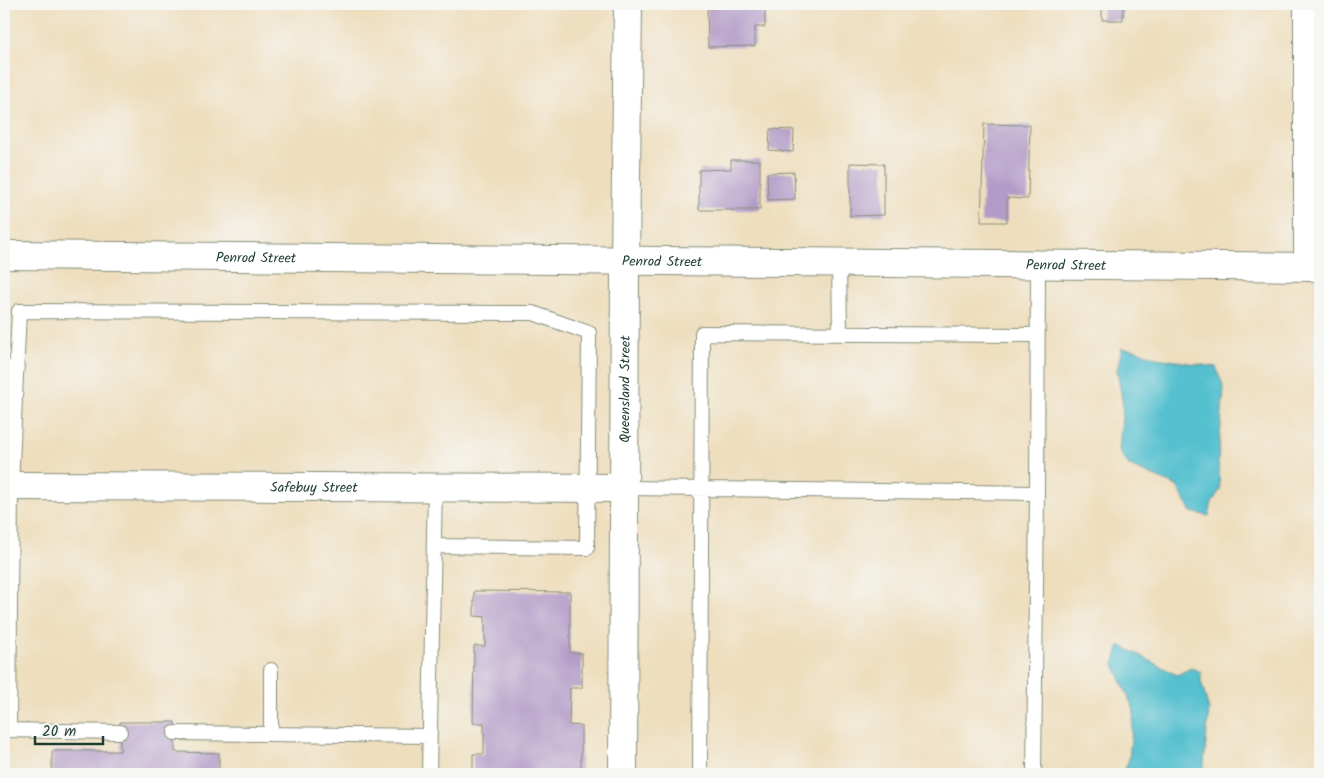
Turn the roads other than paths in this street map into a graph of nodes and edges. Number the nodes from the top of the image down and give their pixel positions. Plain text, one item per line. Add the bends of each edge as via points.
1 (628, 4) edge
2 (1308, 4) edge
3 (4, 255) edge
4 (625, 261) junction
5 (839, 263) junction
6 (1038, 265) junction
7 (1314, 267) edge
8 (840, 334) junction
9 (1037, 335) junction
10 (10, 368) edge
11 (8, 486) edge
12 (435, 488) junction
13 (587, 488) junction
14 (625, 488) junction
15 (702, 489) junction
16 (1037, 493) junction
17 (434, 546) junction
18 (7, 606) edge
19 (271, 670) dead end
20 (6, 730) edge
21 (120, 732) dead end
22 (175, 733) dead end
23 (271, 734) junction
24 (430, 736) junction
25 (429, 774) edge
26 (623, 774) edge
27 (700, 774) edge
28 (1034, 774) edge

1 - 4 street, Queensland Street
2 - 7 street
3 - 4 street, Penrod Street
4 - 5 street, Penrod Street
4 - 14 street, Queensland Street
5 - 6 street, Penrod Street
5 - 8 lane
6 - 7 street, Penrod Street
6 - 9 lane
8 - 9 lane
8 - 15 lane via 702,333
9 - 16 lane
10 - 11 lane
10 - 13 lane via 19,311 532,313 589,333
11 - 12 street, Safebuy Street
11 - 18 lane
12 - 13 street, Safebuy Street
12 - 17 lane
13 - 14 street, Safebuy Street
13 - 17 lane via 587,548
14 - 15 lane
14 - 26 street, Queensland Street
15 - 16 lane
15 - 27 lane
16 - 28 lane
17 - 24 lane
18 - 20 lane
19 - 23 lane
20 - 21 lane
22 - 23 lane
23 - 24 lane
24 - 25 lane

